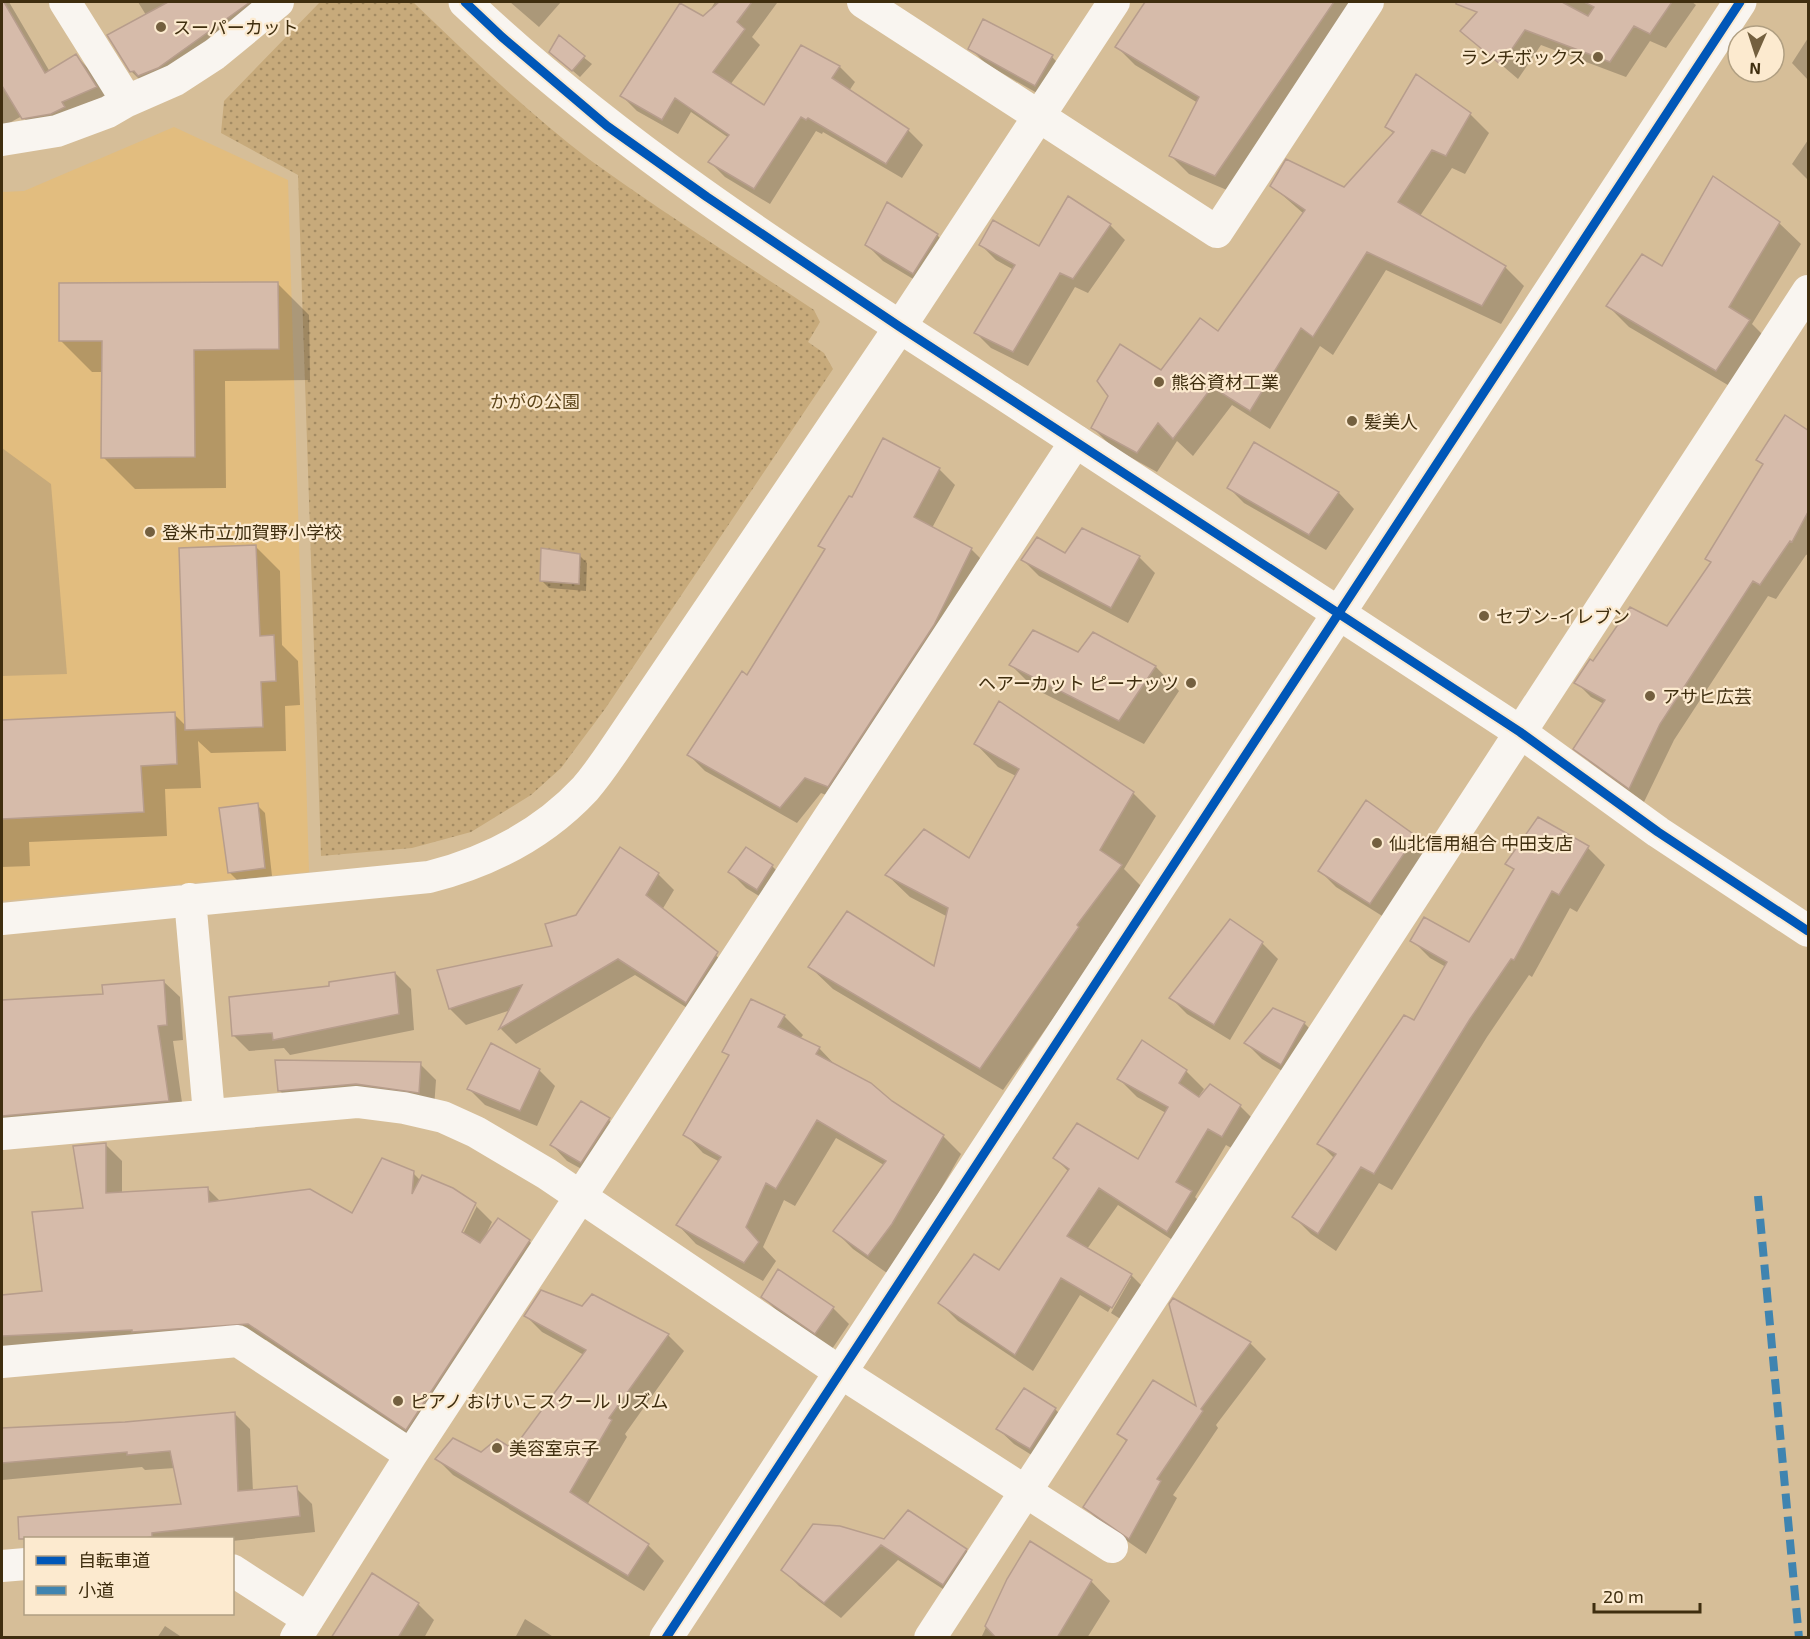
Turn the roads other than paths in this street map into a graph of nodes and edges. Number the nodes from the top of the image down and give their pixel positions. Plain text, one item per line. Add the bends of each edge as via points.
1 (65, 2) edge
2 (278, 2) edge
3 (465, 2) edge
4 (863, 2) edge
5 (1114, 2) edge
6 (1368, 2) edge
7 (1740, 2) edge
8 (127, 101) junction
9 (1039, 116) junction
10 (2, 140) edge
11 (1809, 291) edge
12 (900, 327) junction
13 (1076, 441) junction
14 (1337, 611) junction
15 (1520, 732) junction
16 (190, 899) junction
17 (2, 919) edge
18 (1809, 931) edge
19 (209, 1114) junction
20 (2, 1134) edge
21 (582, 1198) junction
22 (2, 1362) edge
23 (840, 1372) junction
24 (411, 1455) junction
25 (1025, 1492) junction
26 (1112, 1547) dead end
27 (24, 1564) edge
28 (2, 1566) edge
29 (234, 1572) edge
30 (302, 1628) edge
31 (666, 1638) edge
32 (930, 1638) edge

1 - 8 street
2 - 8 street via 205,61 176,80
3 - 12 street via 607,126
4 - 9 street
5 - 9 street
6 - 9 street via 1217,232
7 - 14 street
8 - 10 street via 57,131
9 - 12 street
11 - 15 street
12 - 13 street
12 - 16 street via 618,744 586,788 560,813 498,853 429,877
13 - 14 street
13 - 21 street
14 - 15 street
14 - 23 street
15 - 18 street via 1658,832
15 - 25 street
16 - 17 street
16 - 19 street
19 - 20 street
19 - 21 street via 357,1102 404,1108 442,1117 476,1132
21 - 23 street
21 - 24 street
22 - 24 street via 238,1341
23 - 25 street
23 - 31 street
24 - 30 street
25 - 26 street
25 - 32 street
27 - 28 street
29 - 30 street

